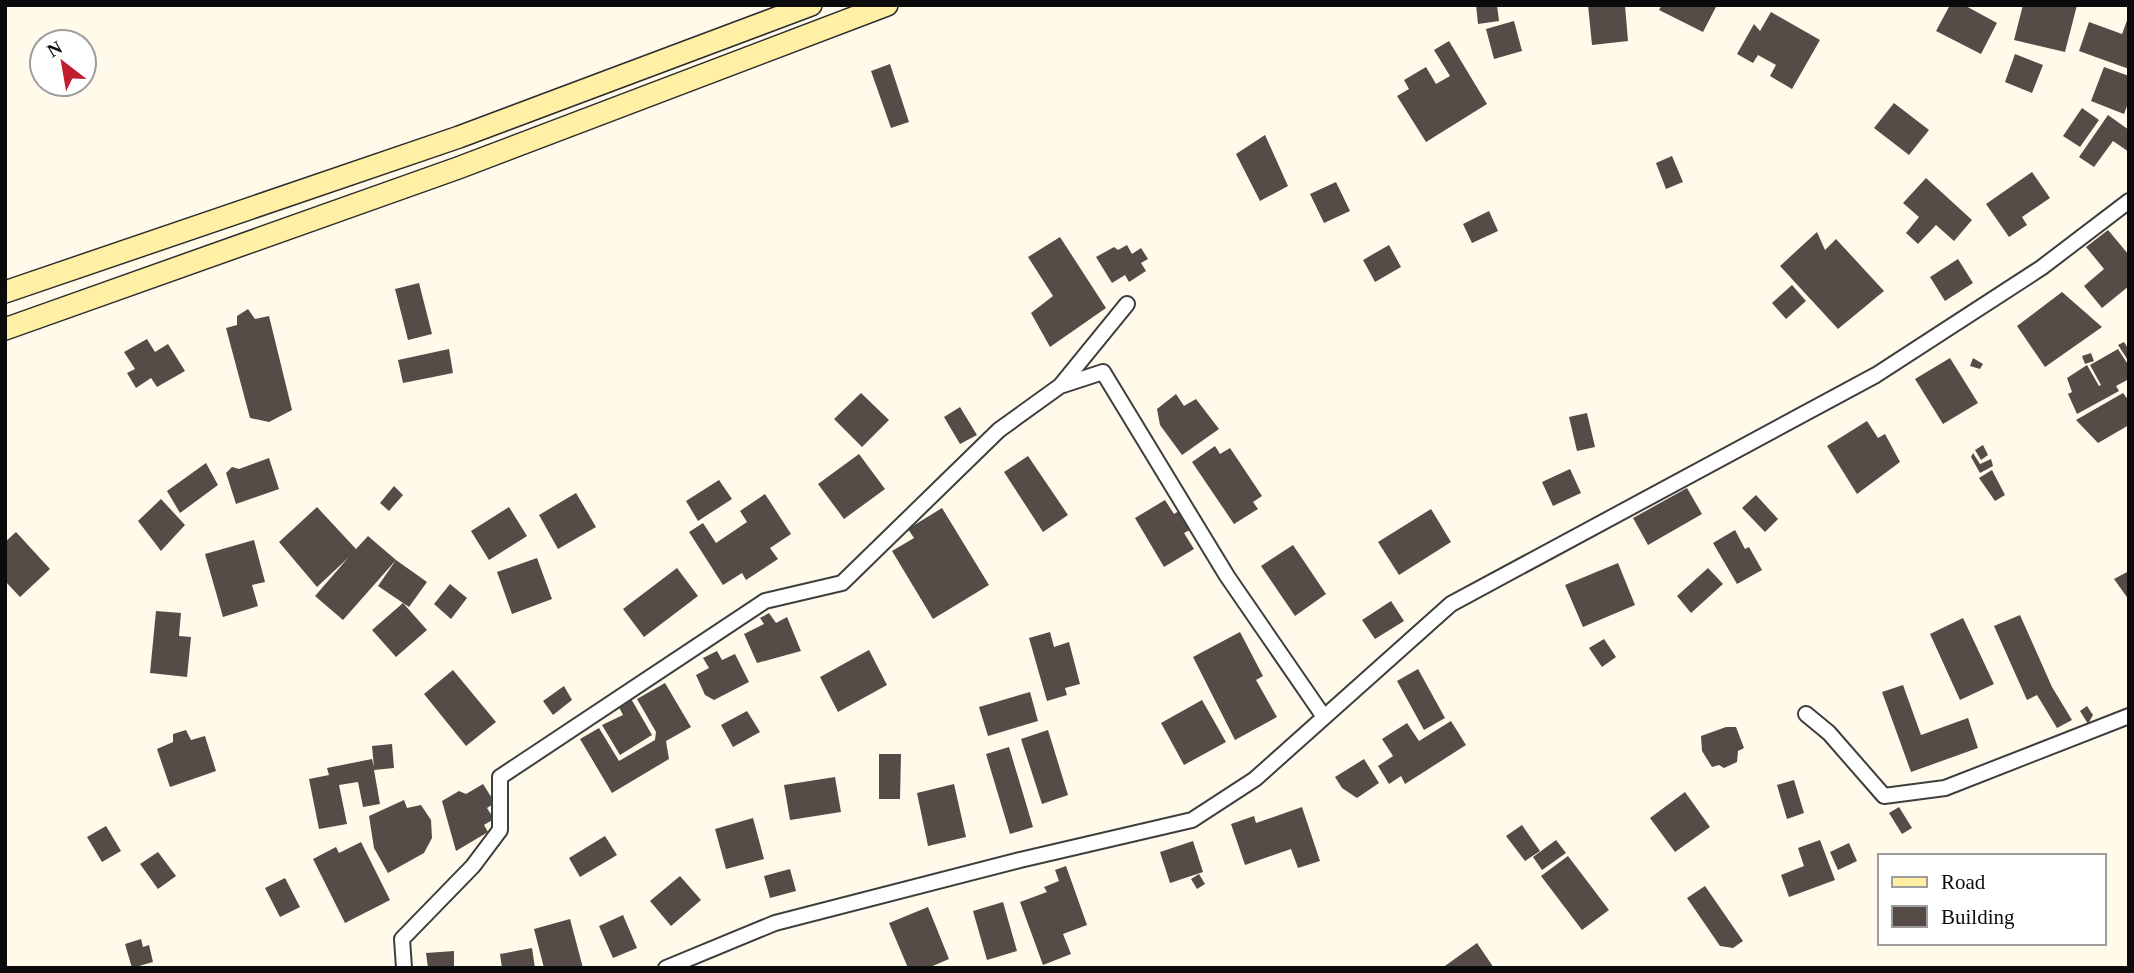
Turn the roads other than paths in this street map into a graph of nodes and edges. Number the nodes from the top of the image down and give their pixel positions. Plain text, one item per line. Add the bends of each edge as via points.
1 (811, 5) edge
2 (887, 5) edge
3 (2129, 201) edge
4 (5, 292) edge
5 (1127, 304) dead end
6 (5, 329) edge
7 (1060, 386) junction
8 (1806, 714) dead end
9 (2129, 716) edge
10 (1324, 717) junction
11 (404, 968) edge
12 (666, 968) edge

1 - 4 main road via 459,137
2 - 6 main road via 458,168
3 - 10 street via 2041,268 1876,375 1451,604
5 - 7 street
7 - 10 street via 1102,372 1227,576
7 - 11 street via 999,430 842,583 765,601 500,777 499,830 473,866 402,939
8 - 9 street via 1829,733 1884,796 1945,788
10 - 12 street via 1255,779 1192,820 775,923

